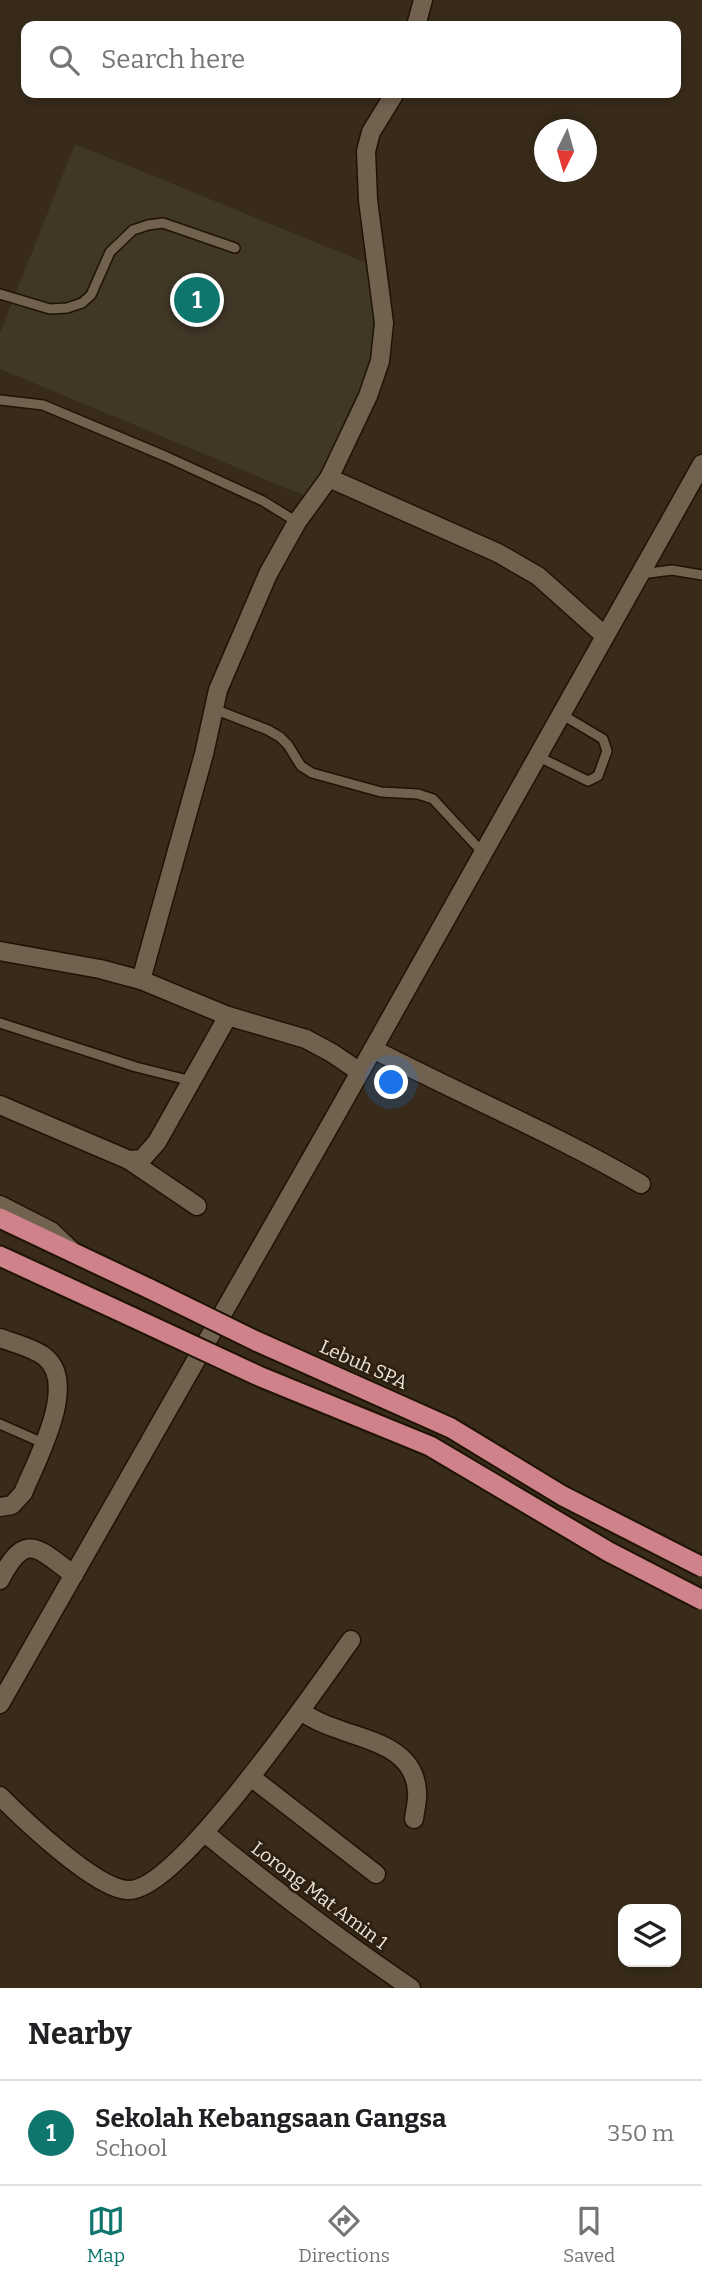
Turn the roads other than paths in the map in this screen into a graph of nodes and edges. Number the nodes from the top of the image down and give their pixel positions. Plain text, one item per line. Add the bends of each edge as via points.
1 (423, 0) edge
2 (417, 21) edge
3 (392, 98) edge
4 (234, 248) dead end
5 (0, 294) edge
6 (0, 400) edge
7 (702, 464) edge
8 (329, 478) junction
9 (297, 522) junction
10 (640, 574) junction
11 (702, 575) edge
12 (604, 635) junction
13 (214, 709) junction
14 (561, 714) junction
15 (537, 756) junction
16 (482, 853) junction
17 (0, 951) edge
18 (141, 980) junction
19 (228, 1016) junction
20 (0, 1023) edge
21 (373, 1049) junction
22 (360, 1072) junction
23 (192, 1082) junction
24 (0, 1105) edge
25 (129, 1160) junction
26 (641, 1184) dead end
27 (0, 1205) edge
28 (197, 1206) dead end
29 (0, 1218) edge
30 (74, 1253) junction
31 (0, 1256) edge
32 (0, 1338) edge
33 (0, 1424) edge
34 (43, 1443) junction
35 (0, 1507) edge
36 (702, 1567) edge
37 (74, 1575) junction
38 (0, 1580) edge
39 (702, 1600) edge
40 (351, 1640) dead end
41 (0, 1703) edge
42 (300, 1711) junction
43 (251, 1777) junction
44 (0, 1796) edge
45 (414, 1819) dead end
46 (205, 1833) junction
47 (376, 1874) dead end
48 (411, 1988) edge

1 - 2 street
3 - 8 street via 366,151 384,323 380,361
4 - 5 lane via 163,223 148,225 133,230 110,252 91,295 82,303 50,309
6 - 9 lane via 43,405 262,500
7 - 10 street
8 - 9 street
8 - 12 street via 498,553 538,576
9 - 13 street via 268,574
10 - 11 lane via 673,570
10 - 12 street
12 - 14 street
13 - 16 lane via 280,737 301,766 312,773 364,789 433,799
13 - 18 street
14 - 15 street
14 - 15 lane via 603,739 607,751 598,776 588,781
15 - 16 street
16 - 21 street
17 - 18 street
18 - 19 street
19 - 22 street via 306,1039
19 - 23 street
20 - 23 lane
21 - 22 street
21 - 26 street
22 - 37 street
23 - 25 street via 149,1152 142,1159
24 - 25 street
25 - 28 street
27 - 30 street via 51,1231
29 - 30 highway, Lebuh SPA
30 - 36 highway, Lebuh SPA, bridge via 451,1428 563,1496
31 - 39 highway, bridge via 261,1377 430,1447 609,1552
32 - 34 street via 45,1356 57,1371 58,1405
33 - 34 lane
34 - 35 street via 23,1493 12,1505
37 - 38 street via 32,1548 12,1556
37 - 41 street
40 - 42 street
42 - 43 street
42 - 45 street via 335,1729 381,1743 402,1758 413,1773 417,1791
43 - 46 street
43 - 47 street
44 - 46 street via 99,1880 129,1891 156,1879
46 - 48 street, Lorong Mat Amin 1 via 285,1898

